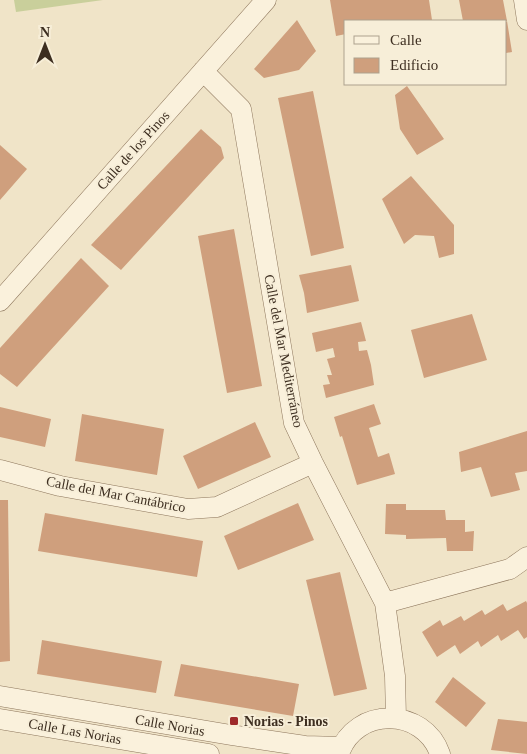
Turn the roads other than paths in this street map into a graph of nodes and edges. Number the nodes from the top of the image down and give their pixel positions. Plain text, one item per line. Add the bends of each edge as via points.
1 (266, 0) edge
2 (524, 0) edge
3 (527, 20) edge
4 (203, 71) junction
5 (0, 301) edge
6 (313, 463) junction
7 (0, 470) edge
8 (527, 558) edge
9 (385, 603) junction
10 (0, 696) edge
11 (396, 718) junction
12 (0, 719) edge
13 (340, 751) edge
14 (209, 754) edge
15 (440, 754) edge

1 - 4 street, Calle de los Pinos
2 - 3 street
4 - 5 street, Calle de los Pinos
4 - 6 street, Calle del Mar Mediterráneo via 241,110 294,423
6 - 7 street, Calle del Mar Cantábrico via 217,507 188,509 60,486
6 - 9 street, Calle del Mar Mediterráneo
8 - 9 street via 510,568
9 - 11 street, Calle del Mar Mediterráneo via 395,676
10 - 13 street, Calle Norias
11 - 13 street via 364,724 351,734
11 - 15 street via 413,723 427,733 438,746
12 - 14 street, Calle Las Norias

